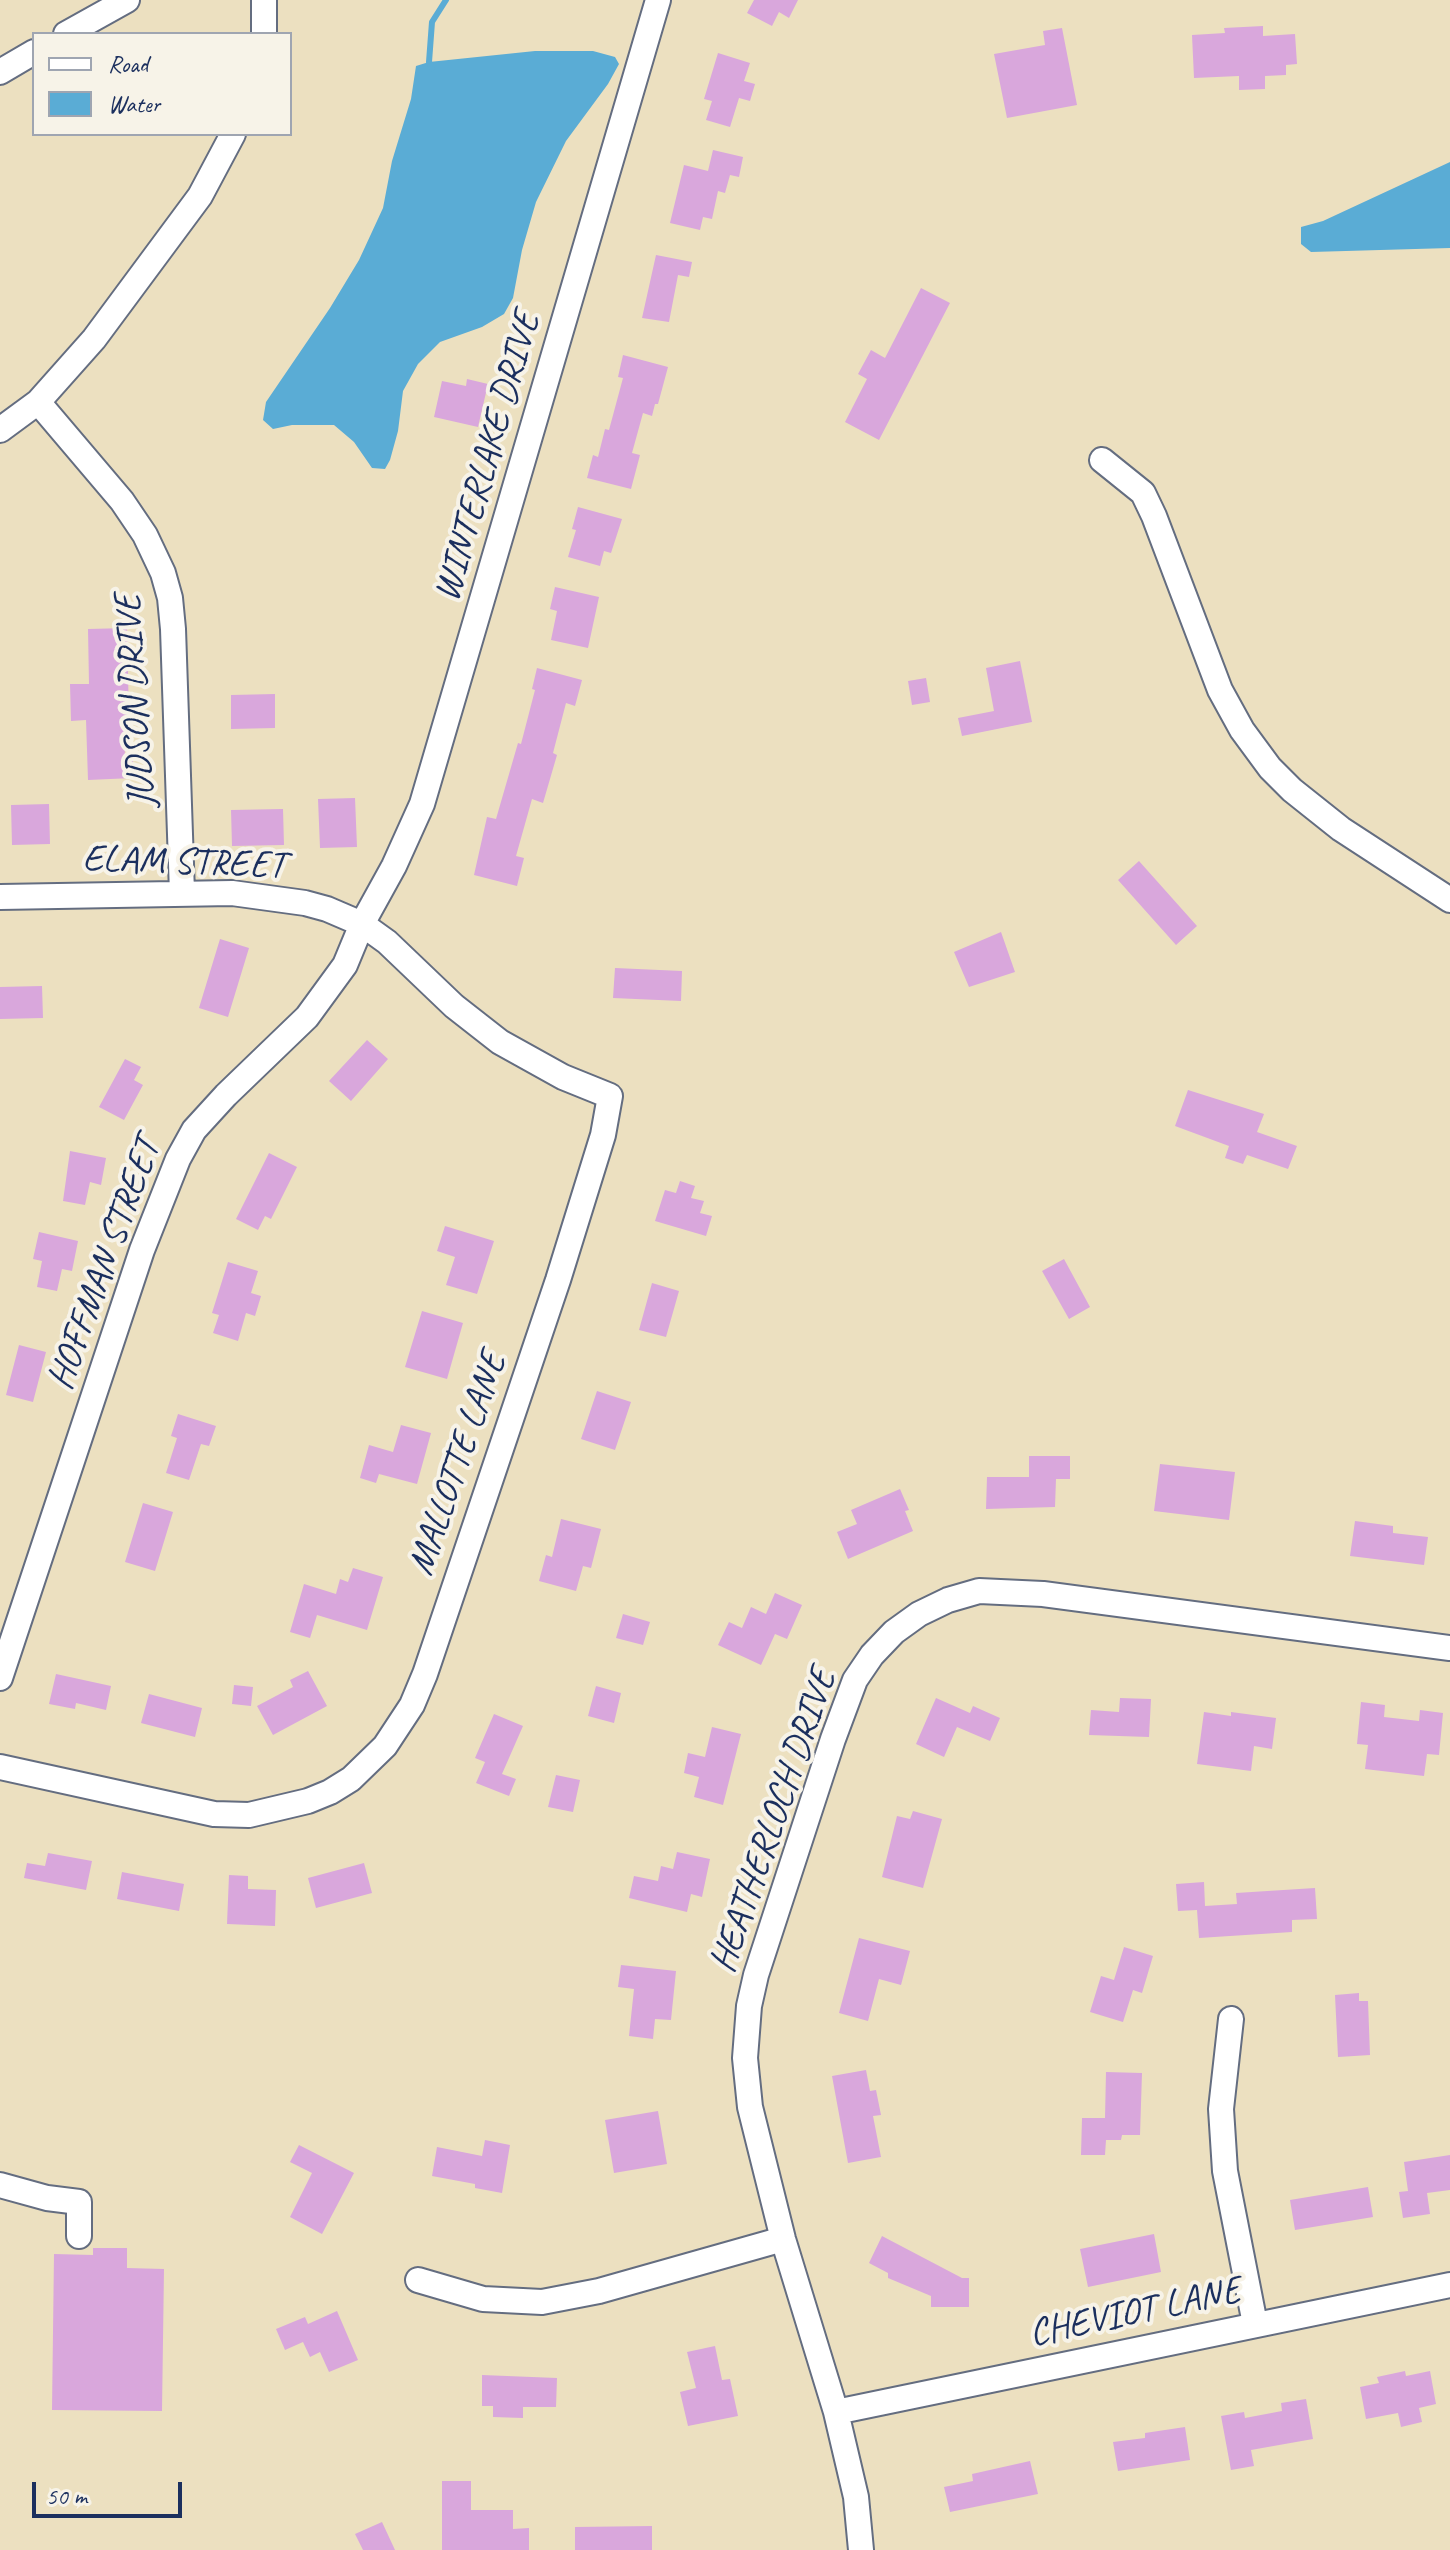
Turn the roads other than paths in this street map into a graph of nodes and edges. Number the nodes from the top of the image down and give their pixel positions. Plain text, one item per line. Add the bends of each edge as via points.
1 (127, 0) edge
2 (264, 0) edge
3 (658, 0) edge
4 (70, 32) edge
5 (264, 32) edge
6 (32, 53) edge
7 (0, 72) edge
8 (232, 136) edge
9 (38, 402) junction
10 (0, 430) edge
11 (1102, 460) dead end
12 (182, 893) junction
13 (0, 897) edge
14 (1450, 900) edge
15 (362, 924) junction
16 (1450, 1648) edge
17 (0, 1678) edge
18 (0, 1767) edge
19 (1231, 2019) dead end
20 (0, 2185) edge
21 (79, 2236) dead end
22 (783, 2239) junction
23 (418, 2280) dead end
24 (1450, 2285) edge
25 (1255, 2324) junction
26 (836, 2412) junction
27 (861, 2550) edge

1 - 4 street
2 - 5 street
3 - 15 street, WINTERLAKE DRIVE via 439,753 422,804
6 - 7 street
8 - 9 street via 170,238 94,339
9 - 10 street
9 - 12 street, JUDSON DRIVE via 122,501 163,573 173,629
11 - 14 street via 1143,493 1220,690 1270,768 1332,823
12 - 13 street, ELAM STREET
12 - 15 street, ELAM STREET via 232,893 305,903
15 - 17 street, HOFFMAN STREET via 345,965 307,1017 194,1130 178,1159 142,1250
15 - 18 street, MALLOTTE LANE via 477,1026 563,1077 610,1096 558,1280 412,1705 385,1746 351,1779 308,1801 249,1815 214,1814
16 - 22 street, HEATHERLOCH DRIVE via 1008,1591 979,1591 948,1600 894,1632 855,1680 749,2006 747,2086
19 - 25 street via 1221,2109 1225,2171
20 - 21 street via 79,2202
22 - 23 street via 542,2302 483,2299
22 - 26 street, HEATHERLOCH DRIVE
24 - 25 street, CHEVIOT LANE
25 - 26 street, CHEVIOT LANE
26 - 27 street, HEATHERLOCH DRIVE via 856,2497

